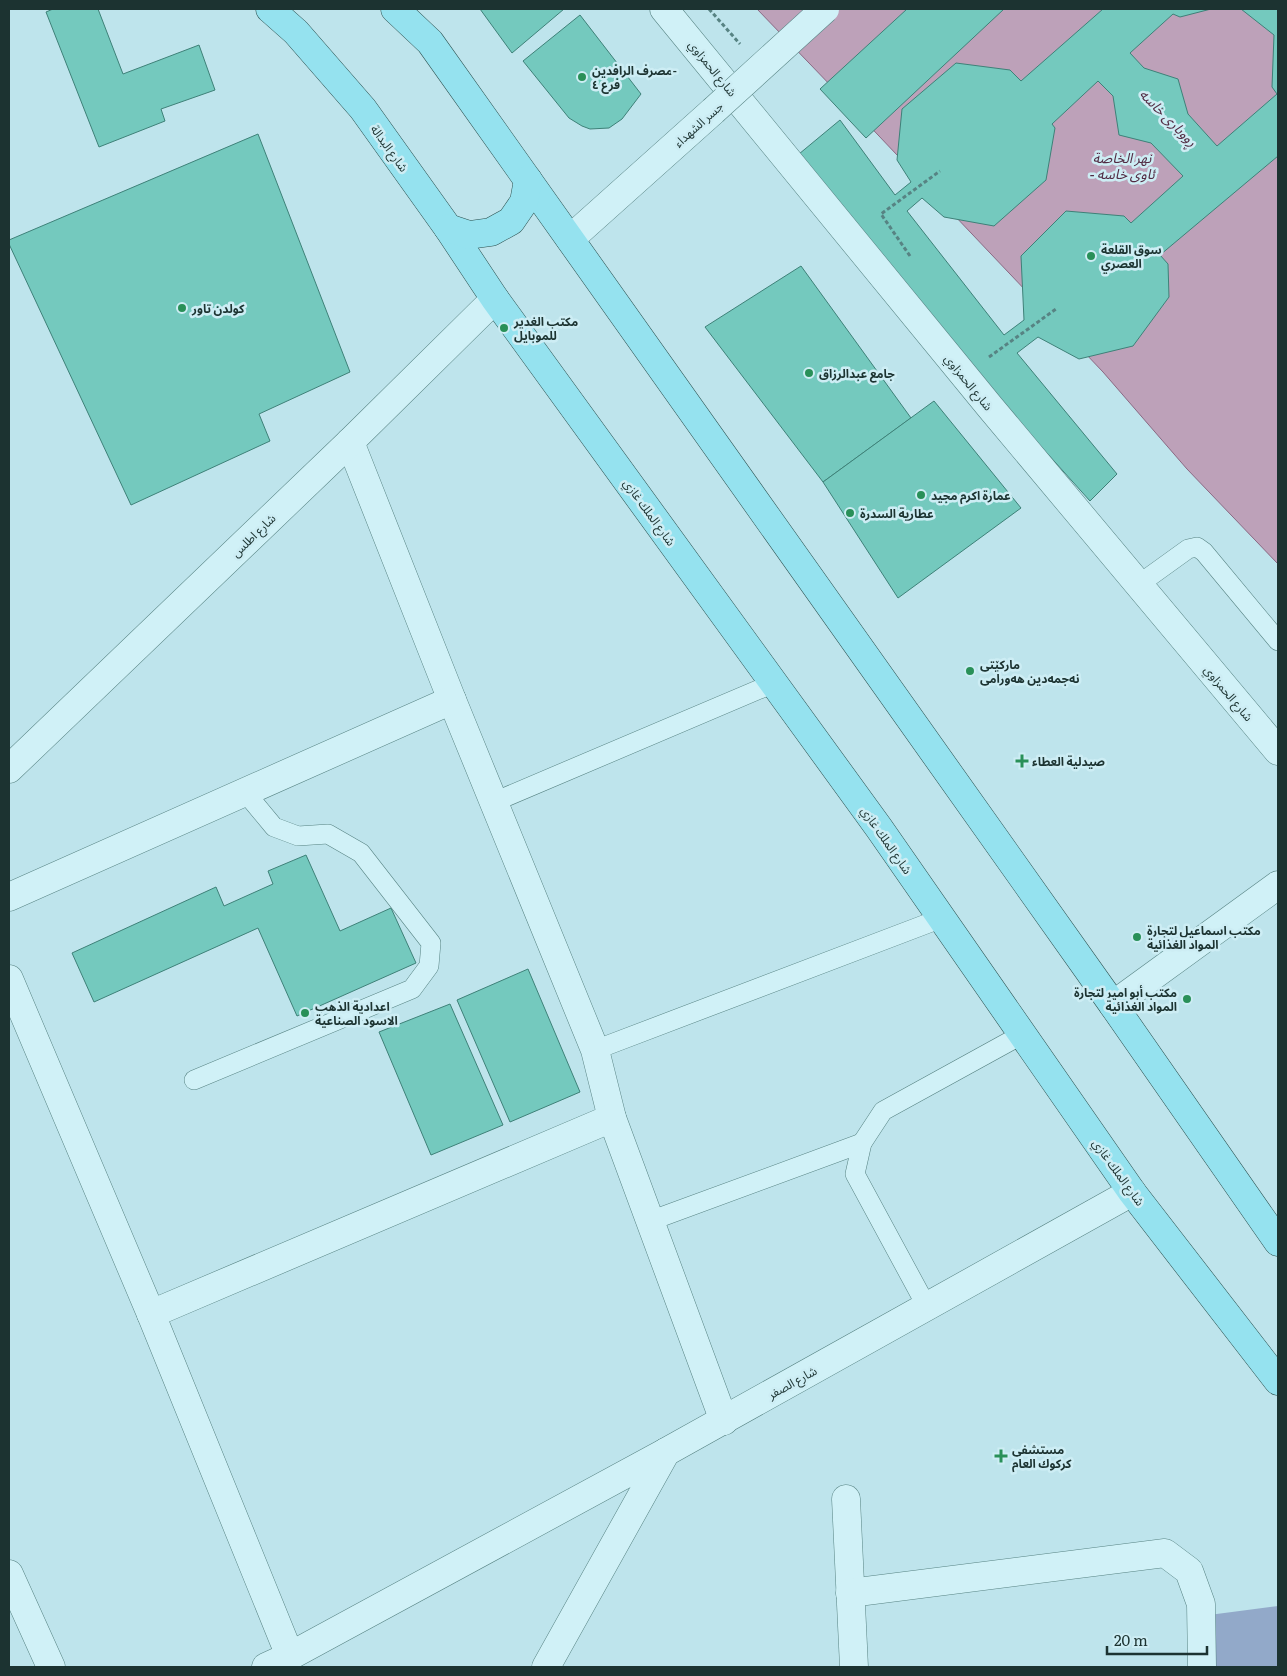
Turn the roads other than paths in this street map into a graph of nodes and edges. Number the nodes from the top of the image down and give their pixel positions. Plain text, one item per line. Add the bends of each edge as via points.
1 (270, 9) edge
2 (395, 9) edge
3 (664, 9) edge
4 (826, 9) edge
5 (528, 180) junction
6 (448, 228) junction
7 (570, 240) junction
8 (495, 299) junction
9 (350, 442) junction
10 (1138, 585) junction
11 (1278, 641) edge
12 (774, 684) junction
13 (452, 700) junction
14 (1278, 751) edge
15 (9, 769) edge
16 (245, 792) junction
17 (494, 802) junction
18 (1278, 885) edge
19 (9, 897) edge
20 (942, 918) junction
21 (9, 979) edge
22 (1113, 1004) junction
23 (1023, 1034) junction
24 (595, 1050) junction
25 (194, 1080) dead end
26 (612, 1118) junction
27 (862, 1143) junction
28 (1132, 1192) junction
29 (650, 1221) junction
30 (1278, 1242) edge
31 (927, 1306) junction
32 (151, 1314) junction
33 (1278, 1381) edge
34 (724, 1420) junction
35 (666, 1452) junction
36 (846, 1499) dead end
37 (9, 1574) edge
38 (850, 1593) junction
39 (290, 1656) junction
40 (51, 1667) edge
41 (266, 1667) edge
42 (546, 1667) edge
43 (854, 1667) edge
44 (1202, 1667) edge

1 - 6 main road, شارع البدالة via 296,32 363,109
2 - 5 main road via 430,42
3 - 10 street, شارع الحمزاوي
4 - 7 street, جسر الشهداء, bridge
5 - 6 main road via 524,202 511,220 491,232 469,235
5 - 7 main road
6 - 8 main road, شارع البدالة
7 - 22 main road
8 - 9 street, شارع اطلس
8 - 12 main road, شارع الملك غازي
9 - 13 street
9 - 15 street, شارع اطلس
10 - 11 lane via 1188,549 1197,547
10 - 14 street, شارع الحمزاوي
12 - 17 lane
12 - 20 main road, شارع الملك غازي
13 - 16 street
13 - 17 street
16 - 19 street
16 - 25 lane via 274,827 298,836 328,834 361,853 431,943 428,966 412,989
17 - 24 street
18 - 22 street
20 - 23 main road, شارع الملك غازي
20 - 24 lane
21 - 32 street
22 - 30 main road
23 - 27 lane via 883,1111
23 - 28 main road, شارع الملك غازي
24 - 26 street
26 - 29 street
26 - 32 street
27 - 29 lane
27 - 31 lane via 855,1174
28 - 31 street, شارع الصفر
28 - 33 main road, شارع الملك غازي
29 - 34 street
31 - 34 street, شارع الصفر
32 - 39 street
34 - 35 street, شارع الصفر
35 - 39 street, شارع الصفر
35 - 42 street
36 - 38 street
37 - 40 street
38 - 43 street
38 - 44 street via 1165,1553 1189,1571 1201,1604
39 - 41 street, شارع الصفر

